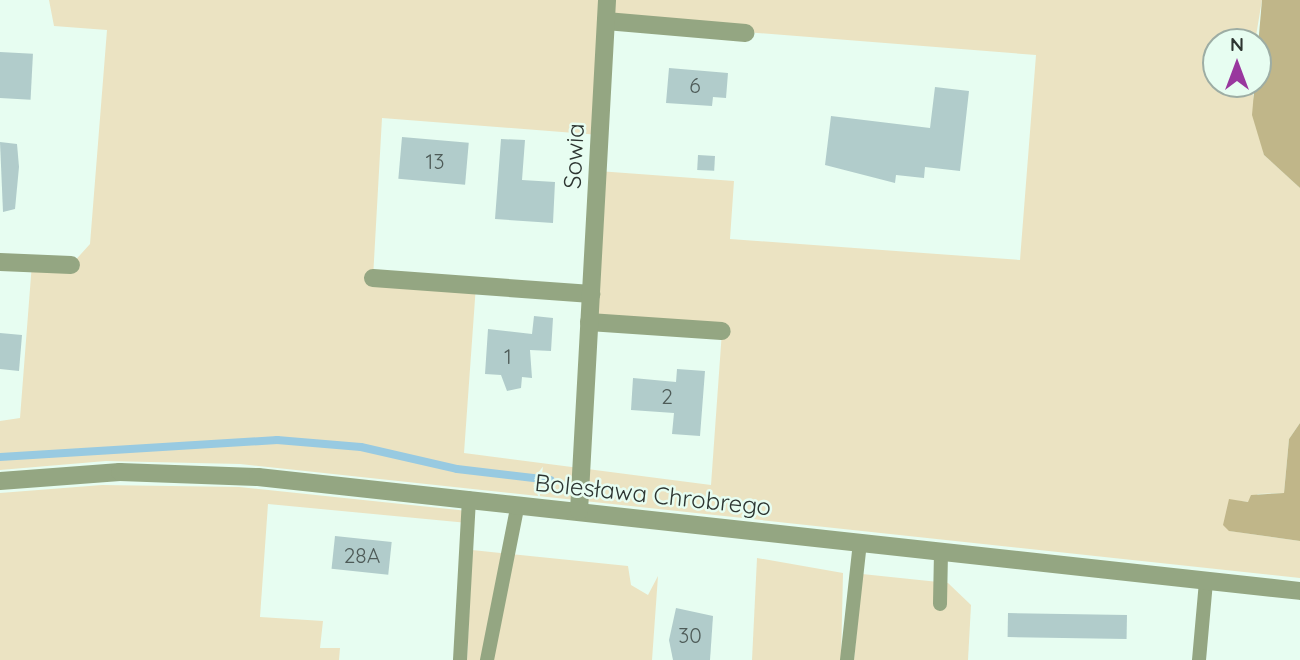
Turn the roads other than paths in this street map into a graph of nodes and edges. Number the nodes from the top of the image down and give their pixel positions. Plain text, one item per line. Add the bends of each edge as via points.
1 (607, 0) edge
2 (606, 21) junction
3 (744, 33) dead end
4 (0, 262) edge
5 (71, 265) dead end
6 (373, 278) dead end
7 (591, 294) junction
8 (589, 322) junction
9 (722, 331) dead end
10 (0, 481) edge
11 (469, 498) junction
12 (518, 504) junction
13 (579, 511) junction
14 (860, 542) junction
15 (941, 550) junction
16 (1206, 581) junction
17 (1300, 591) edge
18 (940, 604) dead end
19 (460, 660) edge
20 (487, 660) edge
21 (847, 660) edge
22 (1199, 660) edge

1 - 2 street, Sowia
2 - 3 street
2 - 7 street, Sowia
4 - 5 street
6 - 7 street
7 - 8 street, Sowia
8 - 9 street
8 - 13 street, Sowia
10 - 11 street, Bolesława Chrobrego via 196,473
11 - 12 street, Bolesława Chrobrego
11 - 19 lane
12 - 13 street, Bolesława Chrobrego
12 - 20 lane
13 - 14 street, Bolesława Chrobrego
14 - 15 street, Bolesława Chrobrego
14 - 21 lane
15 - 16 street, Bolesława Chrobrego
15 - 18 lane
16 - 17 street, Bolesława Chrobrego
16 - 22 lane

